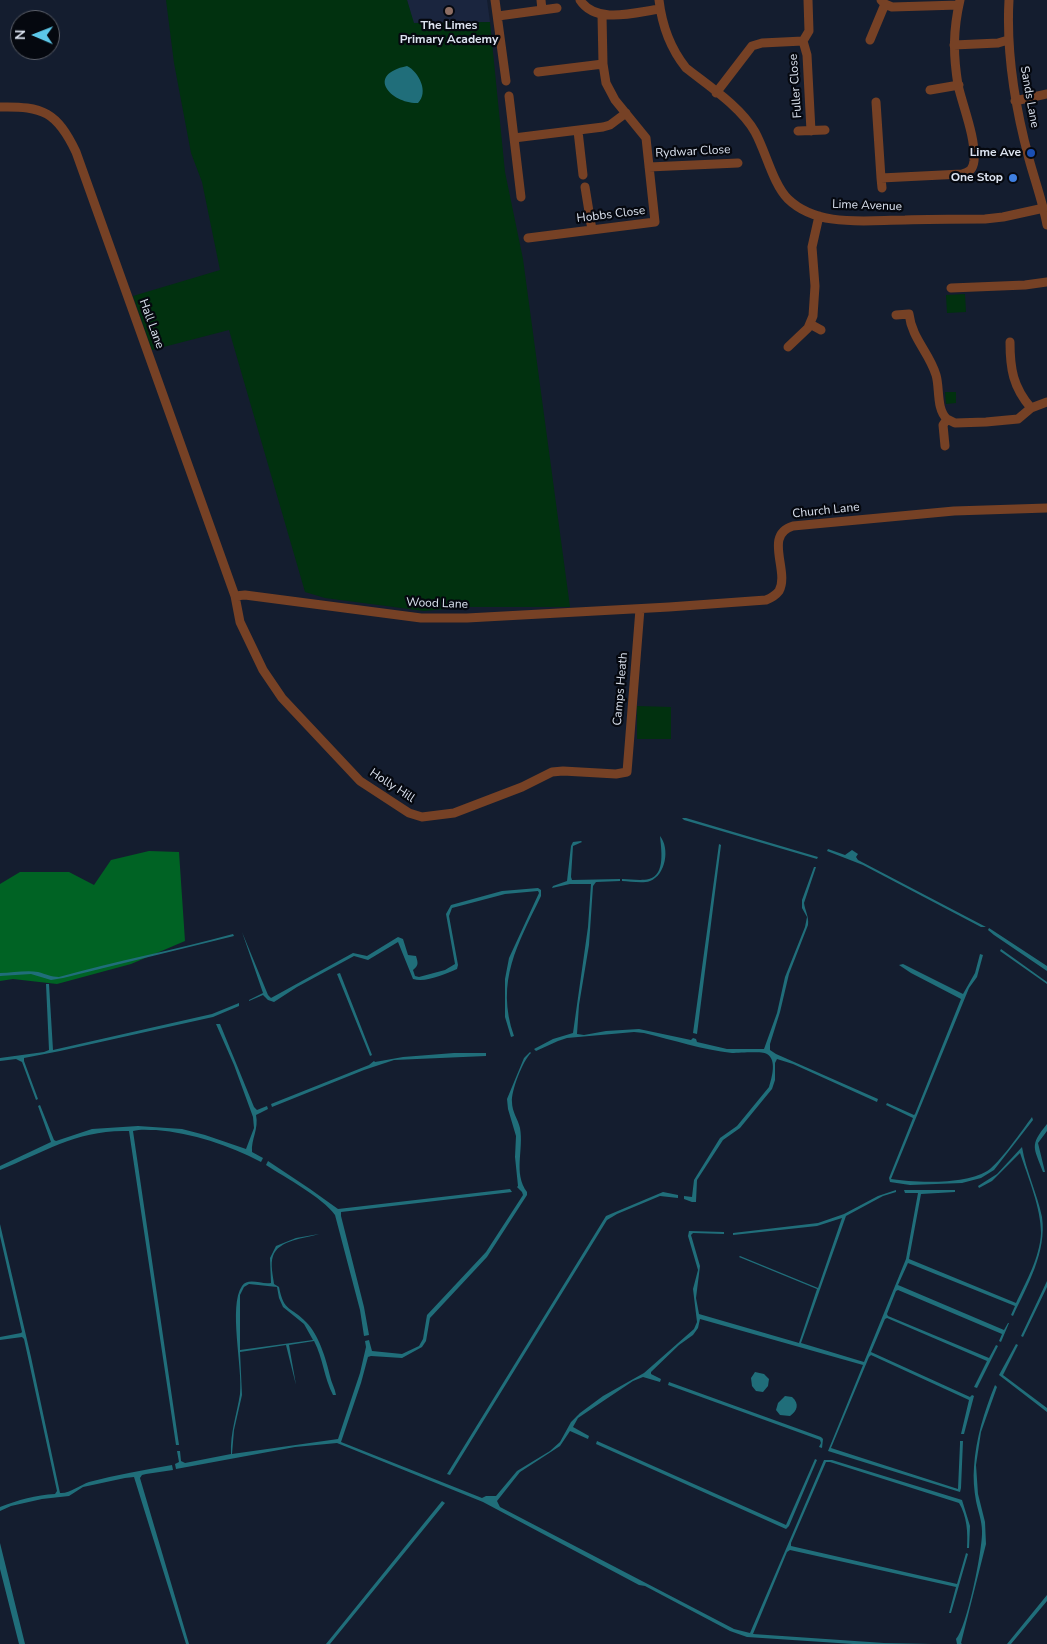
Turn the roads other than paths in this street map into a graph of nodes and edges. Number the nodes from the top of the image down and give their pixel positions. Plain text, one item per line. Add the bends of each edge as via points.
1 (496, 0) edge
2 (541, 0) edge
3 (580, 0) edge
4 (808, 0) edge
5 (1009, 0) edge
6 (883, 2) edge
7 (959, 2) edge
8 (660, 4) edge
9 (557, 8) dead end
10 (542, 10) junction
11 (602, 15) junction
12 (498, 16) junction
13 (870, 40) dead end
14 (1008, 40) junction
15 (803, 41) junction
16 (954, 45) junction
17 (603, 64) junction
18 (538, 72) dead end
19 (506, 81) dead end
20 (958, 85) junction
21 (930, 90) dead end
22 (716, 93) junction
23 (1047, 94) edge
24 (509, 96) dead end
25 (1015, 101) junction
26 (0, 107) edge
27 (880, 108) dead end
28 (626, 113) junction
29 (811, 130) junction
30 (825, 130) dead end
31 (578, 131) junction
32 (798, 131) dead end
33 (514, 138) junction
34 (738, 163) dead end
35 (649, 167) junction
36 (584, 175) dead end
37 (881, 178) junction
38 (585, 187) dead end
39 (882, 188) dead end
40 (521, 197) dead end
41 (1044, 208) junction
42 (819, 216) junction
43 (1047, 226) edge
44 (592, 230) junction
45 (528, 238) dead end
46 (1047, 282) edge
47 (951, 288) dead end
48 (896, 315) dead end
49 (810, 324) junction
50 (821, 330) dead end
51 (1010, 342) dead end
52 (788, 347) dead end
53 (1047, 402) edge
54 (1031, 408) junction
55 (947, 419) junction
56 (945, 446) dead end
57 (1047, 508) edge
58 (235, 596) junction
59 (640, 609) junction
60 (627, 772) joint

1 - 12 street
2 - 10 street
3 - 11 street via 584,6
4 - 15 street via 809,31
5 - 14 street, Sands Lane
6 - 7 street via 892,7
6 - 13 street via 879,32
7 - 16 street
8 - 11 street
8 - 22 street, Lime Avenue via 669,42 680,60
9 - 10 street
10 - 12 street
11 - 17 street
12 - 19 street
14 - 16 street
14 - 25 street, Sands Lane
15 - 22 street via 752,46
15 - 29 street, Fuller Close via 807,54
16 - 20 street
17 - 18 street via 558,73
17 - 28 street via 606,83
20 - 21 street
20 - 37 street via 970,127 972,168 962,174
22 - 42 street, Lime Avenue via 745,118 754,131 776,182 788,199 802,210
23 - 25 street
24 - 33 street
25 - 41 street, Sands Lane
26 - 58 street, Hall Lane via 37,109 52,116 70,139
27 - 37 street
28 - 31 street via 603,128
28 - 35 street via 646,138
29 - 30 street, Fuller Close
29 - 32 street, Fuller Close
31 - 33 street
31 - 36 street
33 - 40 street
34 - 35 street, Rydwar Close via 694,161
35 - 44 street, Hobbs Close via 655,222
37 - 39 street
38 - 44 street
41 - 42 street, Lime Avenue via 984,219 845,220
41 - 43 street, Sands Lane
42 - 49 street via 812,246 815,307
44 - 45 street, Hobbs Close
46 - 47 street via 1025,285 965,283
48 - 55 street via 909,314 912,331 936,372 941,410
49 - 50 street
49 - 52 street
51 - 54 street via 1013,379 1021,397
53 - 54 street
54 - 55 street via 1012,420 955,423
55 - 56 street via 943,425
57 - 59 street, Church Lane via 954,511 793,526 786,528 778,541 781,583 774,596 766,600
58 - 59 street, Wood Lane via 422,618
58 - 60 street, Holly Hill via 240,622 263,670 282,698 360,781 409,813 422,817 454,813 552,772
59 - 60 street, Camps Heath

